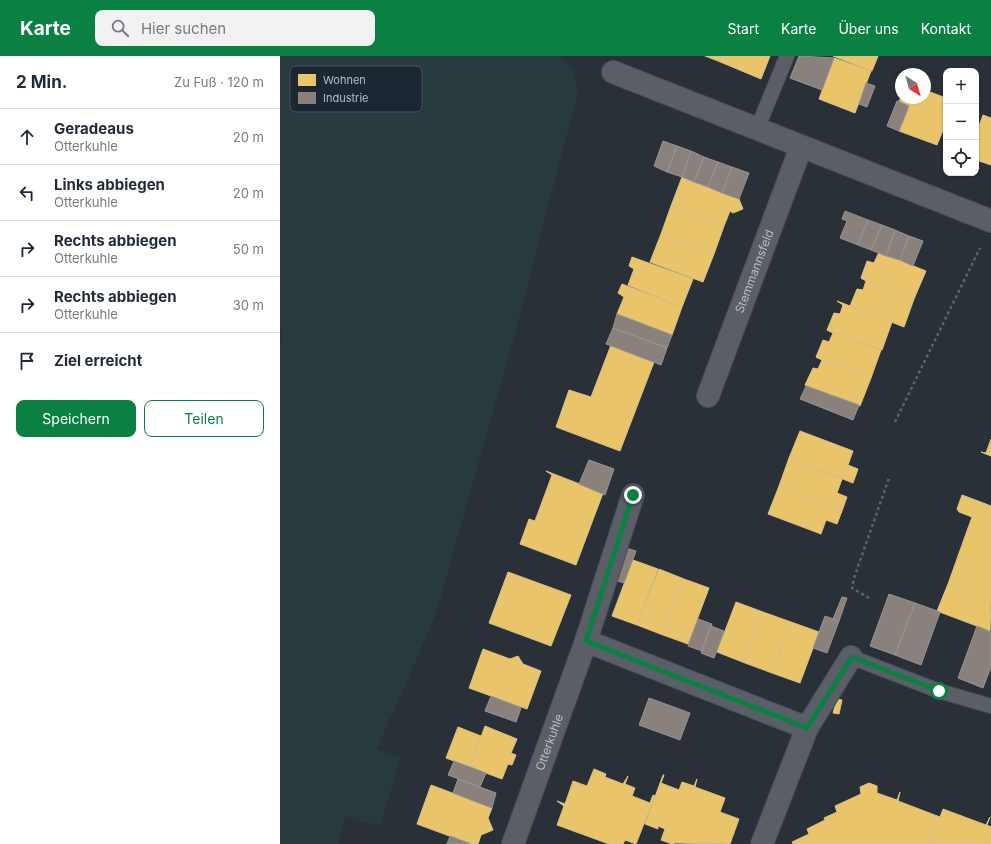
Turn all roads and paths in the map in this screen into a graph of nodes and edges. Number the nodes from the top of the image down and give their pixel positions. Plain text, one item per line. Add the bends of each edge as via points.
1 (787, 56) edge
2 (613, 72) dead end
3 (757, 129) junction
4 (801, 146) junction
5 (991, 221) edge
6 (980, 247) dead end
7 (708, 396) dead end
8 (895, 422) dead end
9 (889, 478) dead end
10 (633, 495) dead end
11 (869, 598) dead end
12 (586, 641) junction
13 (852, 657) joint
14 (991, 706) edge
15 (807, 728) junction
16 (514, 844) edge
17 (762, 844) edge

1 - 3 lane
2 - 3 street
3 - 4 street
4 - 5 street
4 - 7 street, Stemmannsfeld
6 - 8 path
9 - 11 path via 852,588
10 - 12 street, Otterkuhle
12 - 15 street
12 - 16 street, Otterkuhle
13 - 14 lane via 939,691
13 - 15 street
15 - 17 street

